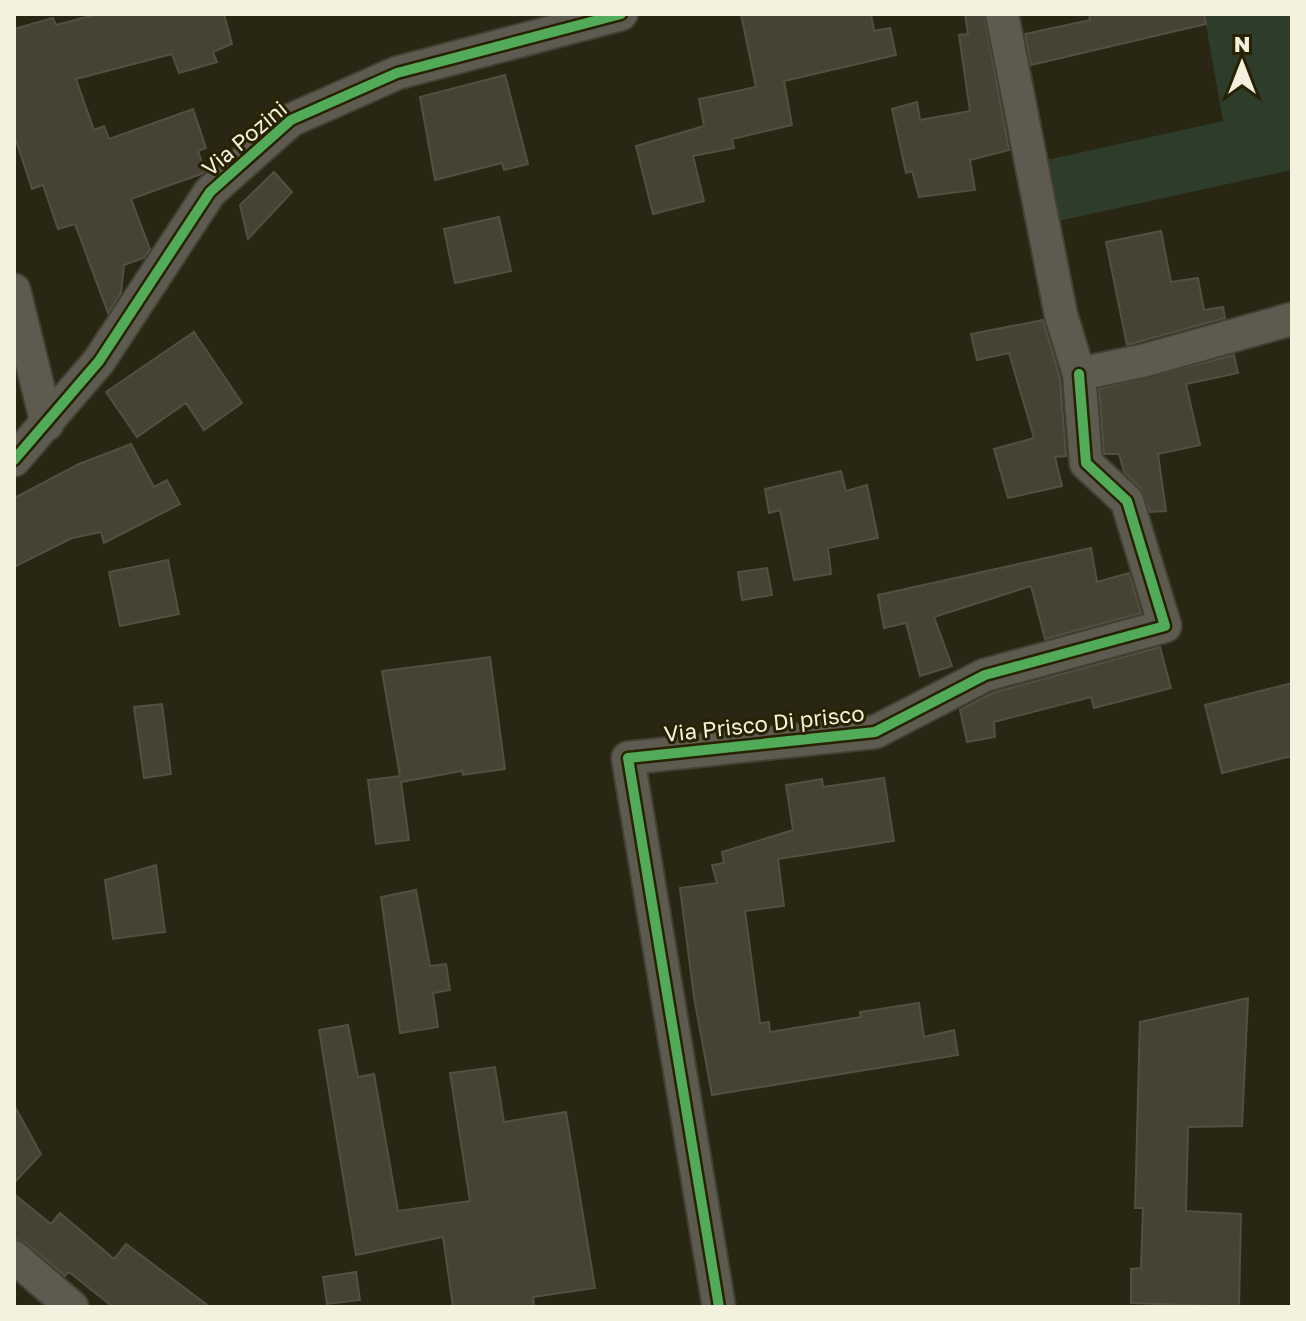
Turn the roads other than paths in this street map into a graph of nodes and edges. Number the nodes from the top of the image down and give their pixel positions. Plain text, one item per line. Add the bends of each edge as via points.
1 (621, 14) edge
2 (1002, 14) edge
3 (14, 290) edge
4 (1292, 319) edge
5 (1079, 374) junction
6 (47, 424) junction
7 (14, 460) edge
8 (14, 1257) edge
9 (72, 1307) edge
10 (719, 1307) edge

1 - 6 street, Via Pozini via 397,73 291,120 210,192 99,361
2 - 5 street via 1061,315
3 - 6 street
4 - 5 street
5 - 10 street, Via Prisco Di prisco via 1086,463 1127,501 1165,626 985,675 875,732 628,758
6 - 7 street, Via Pozini
8 - 9 street

